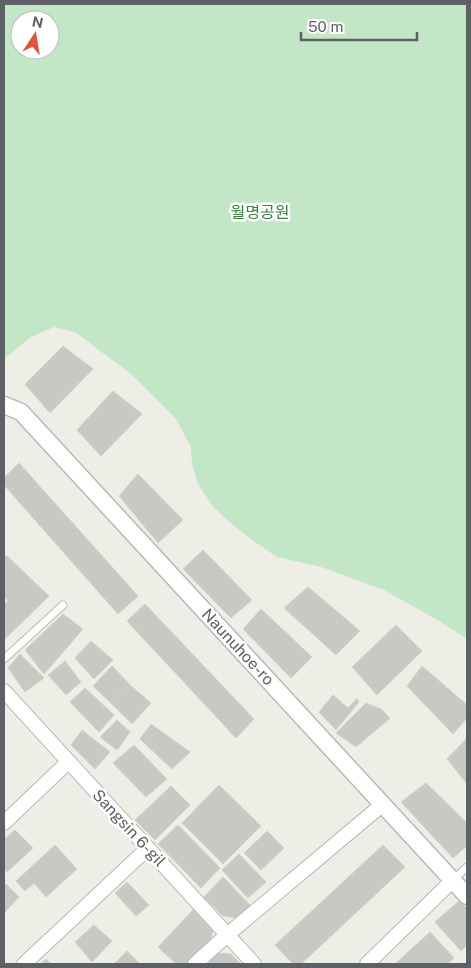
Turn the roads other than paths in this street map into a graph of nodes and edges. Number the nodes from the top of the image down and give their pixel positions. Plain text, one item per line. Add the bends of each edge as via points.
1 (4, 405) edge
2 (63, 605) dead end
3 (4, 659) edge
4 (4, 691) edge
5 (68, 762) junction
6 (383, 804) junction
7 (4, 823) edge
8 (148, 848) junction
9 (467, 867) edge
10 (453, 880) junction
11 (467, 896) edge
12 (227, 935) junction
13 (376, 961) edge
14 (24, 964) edge
15 (195, 964) edge
16 (254, 964) edge

1 - 6 street, Naunuhoe-ro via 21,412
2 - 3 lane
4 - 5 street, Sangsin 6-gil
5 - 7 street
5 - 8 street, Sangsin 6-gil
6 - 10 street, Naunuhoe-ro
6 - 12 street
8 - 12 street, Sangsin 6-gil
8 - 14 street
9 - 10 lane
10 - 11 street, Naunuhoe-ro
10 - 13 street
12 - 15 street
12 - 16 street, Sangsin 6-gil

